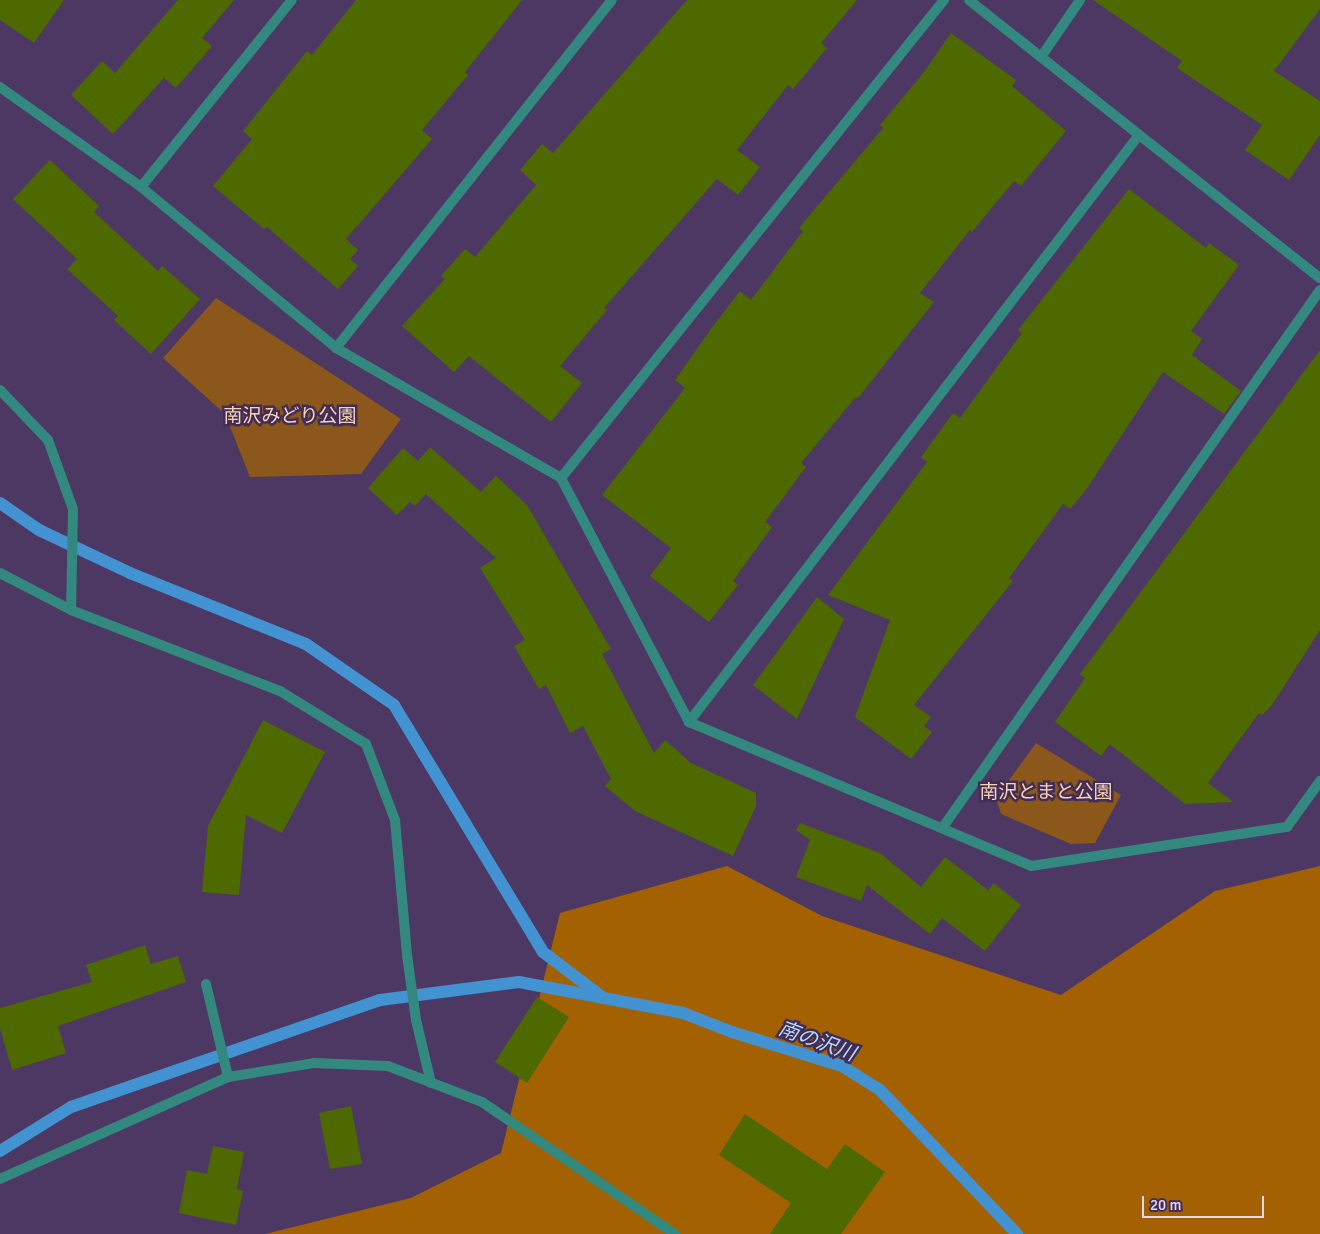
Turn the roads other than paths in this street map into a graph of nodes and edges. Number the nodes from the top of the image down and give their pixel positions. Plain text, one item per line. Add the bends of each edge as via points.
1 (292, 0) edge
2 (612, 0) edge
3 (944, 0) edge
4 (970, 0) edge
5 (1080, 0) edge
6 (1041, 57) junction
7 (0, 87) edge
8 (1138, 135) junction
9 (141, 187) junction
10 (1320, 278) edge
11 (1320, 290) edge
12 (336, 348) junction
13 (0, 390) edge
14 (561, 478) junction
15 (0, 573) edge
16 (71, 610) junction
17 (689, 722) junction
18 (1320, 781) edge
19 (943, 827) junction
20 (206, 984) dead end
21 (228, 1077) junction
22 (430, 1083) junction
23 (0, 1179) edge
24 (675, 1234) edge

1 - 9 street
2 - 12 street
3 - 14 street
4 - 6 street
5 - 6 street
6 - 8 street
7 - 9 street
8 - 10 street
8 - 17 street
9 - 12 street
11 - 19 street
12 - 14 street
13 - 16 street via 48,440 73,509
14 - 17 street
15 - 16 street
16 - 22 street via 280,691 366,744 395,820 406,955
17 - 19 street
18 - 19 street via 1287,827 1031,866
20 - 21 street via 215,1033
21 - 22 street via 314,1063 388,1066
21 - 23 street
22 - 24 street via 482,1102

